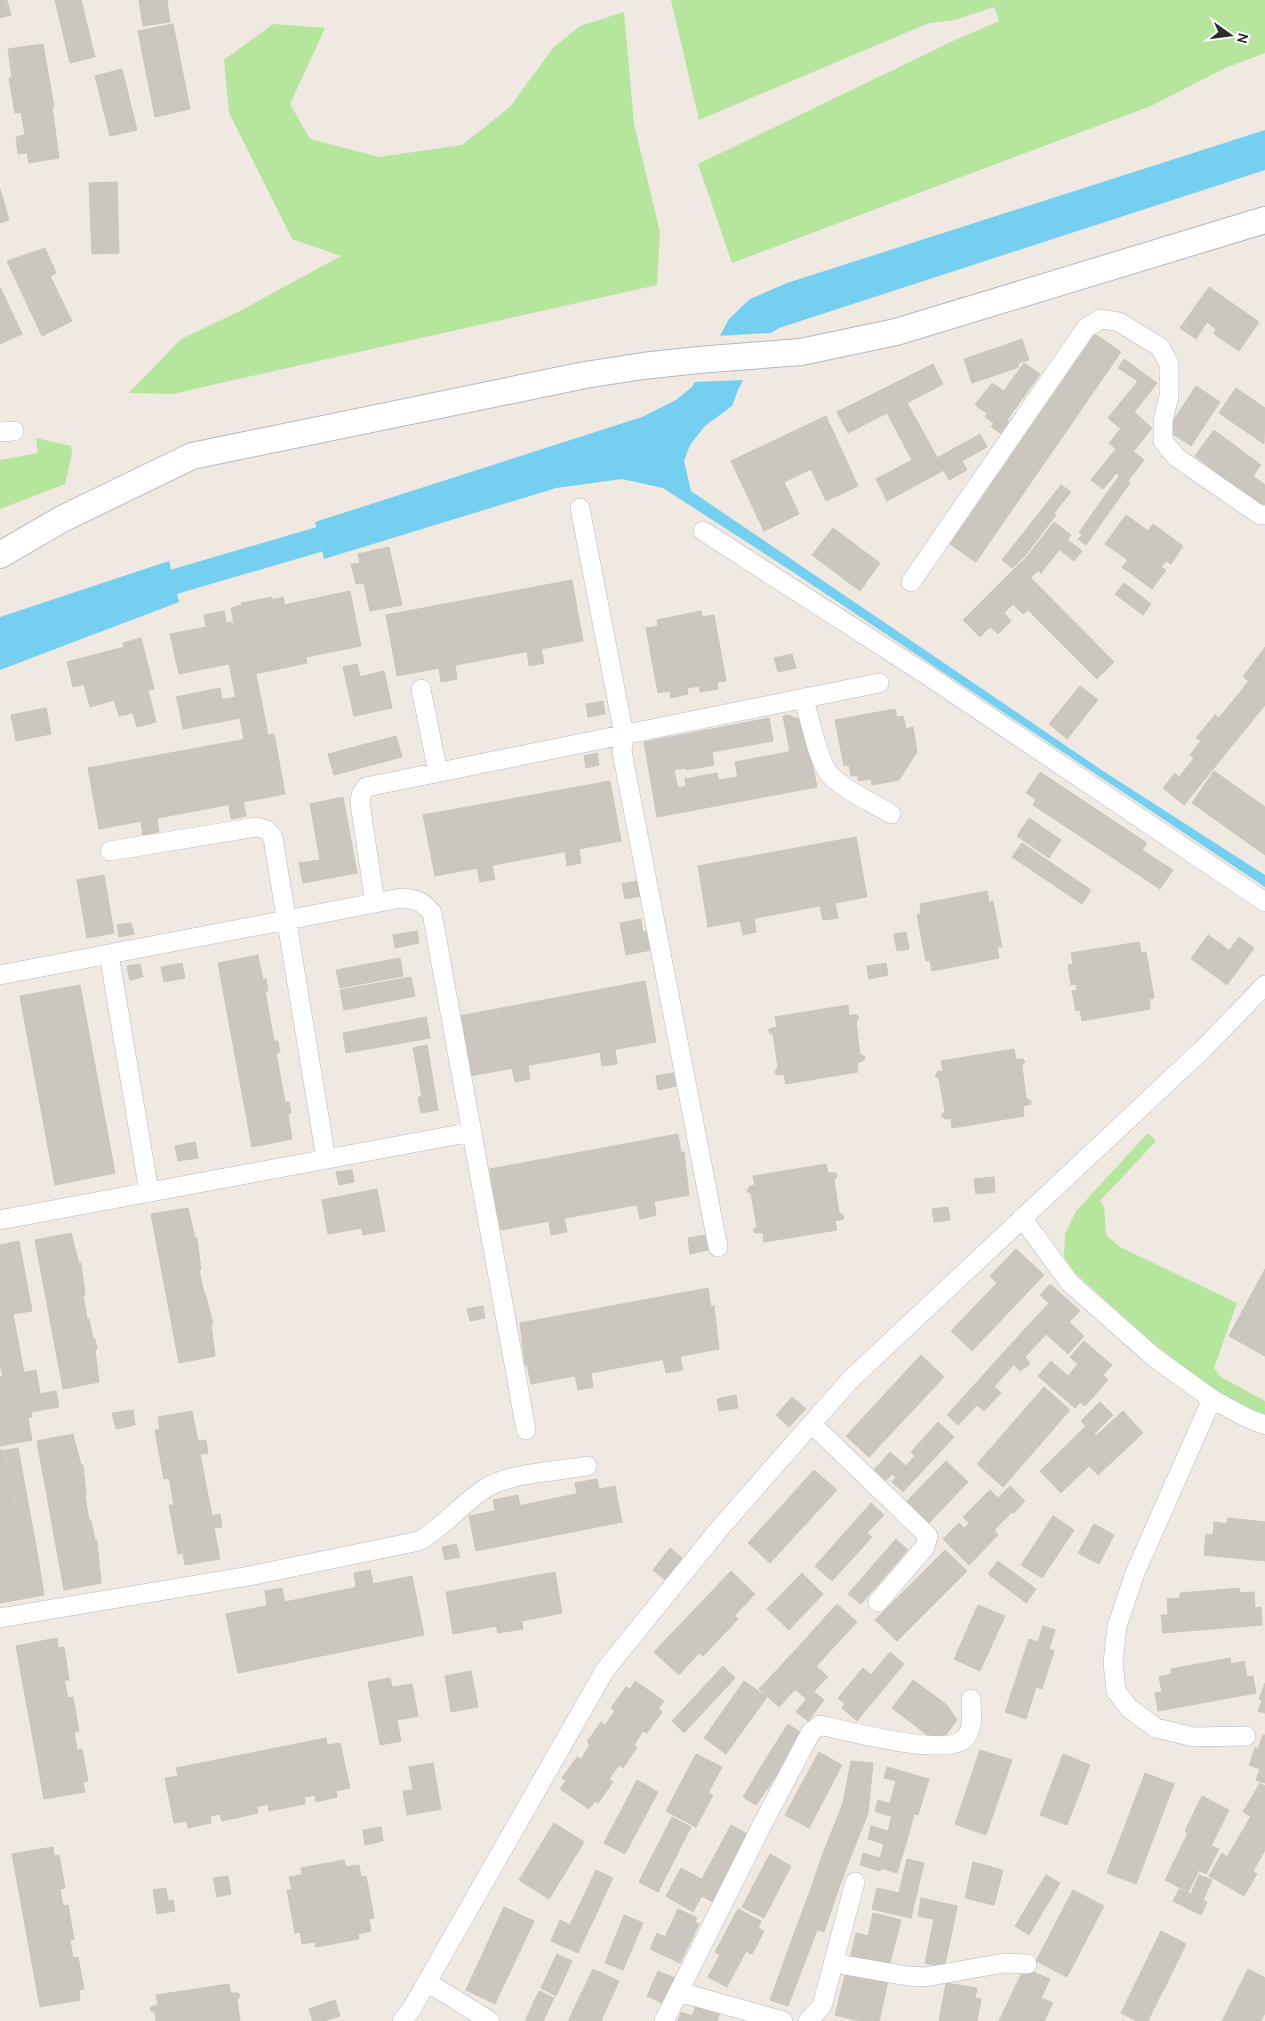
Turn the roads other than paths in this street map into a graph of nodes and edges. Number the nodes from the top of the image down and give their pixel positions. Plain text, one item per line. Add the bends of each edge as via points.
1 (1265, 220) edge
2 (580, 508) dead end
3 (1265, 515) edge
4 (703, 530) dead end
5 (0, 555) edge
6 (911, 582) dead end
7 (879, 683) dead end
8 (421, 689) dead end
9 (804, 698) junction
10 (624, 735) junction
11 (438, 773) junction
12 (891, 814) dead end
13 (110, 851) dead end
14 (1265, 902) edge
15 (375, 903) junction
16 (286, 920) junction
17 (109, 954) junction
18 (0, 975) edge
19 (1265, 985) edge
20 (472, 1132) junction
21 (326, 1159) junction
22 (149, 1192) junction
23 (1022, 1218) junction
24 (0, 1220) edge
25 (718, 1247) dead end
26 (1212, 1399) junction
27 (812, 1424) junction
28 (1265, 1425) edge
29 (526, 1430) dead end
30 (587, 1466) dead end
31 (878, 1602) dead end
32 (0, 1618) edge
33 (971, 1699) dead end
34 (1246, 1736) dead end
35 (855, 1882) dead end
36 (833, 1963) junction
37 (1028, 1964) dead end
38 (426, 1982) junction
39 (679, 1992) junction
40 (402, 2021) edge
41 (490, 2021) edge
42 (664, 2021) edge
43 (783, 2021) edge
44 (808, 2021) edge

1 - 5 main road via 896,332 802,352 643,366 517,388 192,456 62,519
2 - 10 street
3 - 6 street via 1260,515 1176,457 1163,441 1169,364 1160,347 1119,322 1101,319 1086,328
4 - 14 street via 927,675
7 - 9 street
8 - 11 street
9 - 10 street
9 - 12 street via 822,761 829,774
10 - 11 street
10 - 25 street via 622,752
11 - 15 street via 366,788 361,794
13 - 16 street via 257,827 267,830 273,838
15 - 16 street
15 - 20 street via 413,898 424,903 432,913
16 - 17 street
16 - 21 street
17 - 18 street
17 - 22 street
19 - 23 street via 1203,1049
20 - 21 street
20 - 29 street
21 - 22 street
22 - 24 street
23 - 26 street via 1070,1283 1155,1358
23 - 27 street via 851,1379
26 - 28 street
26 - 34 street via 1135,1573 1116,1626 1113,1662 1116,1691 1129,1708 1156,1728 1194,1738
27 - 31 street via 928,1536 926,1547
27 - 38 street via 720,1528 605,1670
30 - 32 street via 505,1479 485,1488 432,1534 419,1541 249,1576
33 - 39 street via 972,1728 958,1744 904,1743 820,1725 811,1732
35 - 36 street
36 - 37 street via 925,1977 1004,1963
36 - 44 street via 822,2006
38 - 40 street
38 - 41 street
39 - 42 street
39 - 43 street

